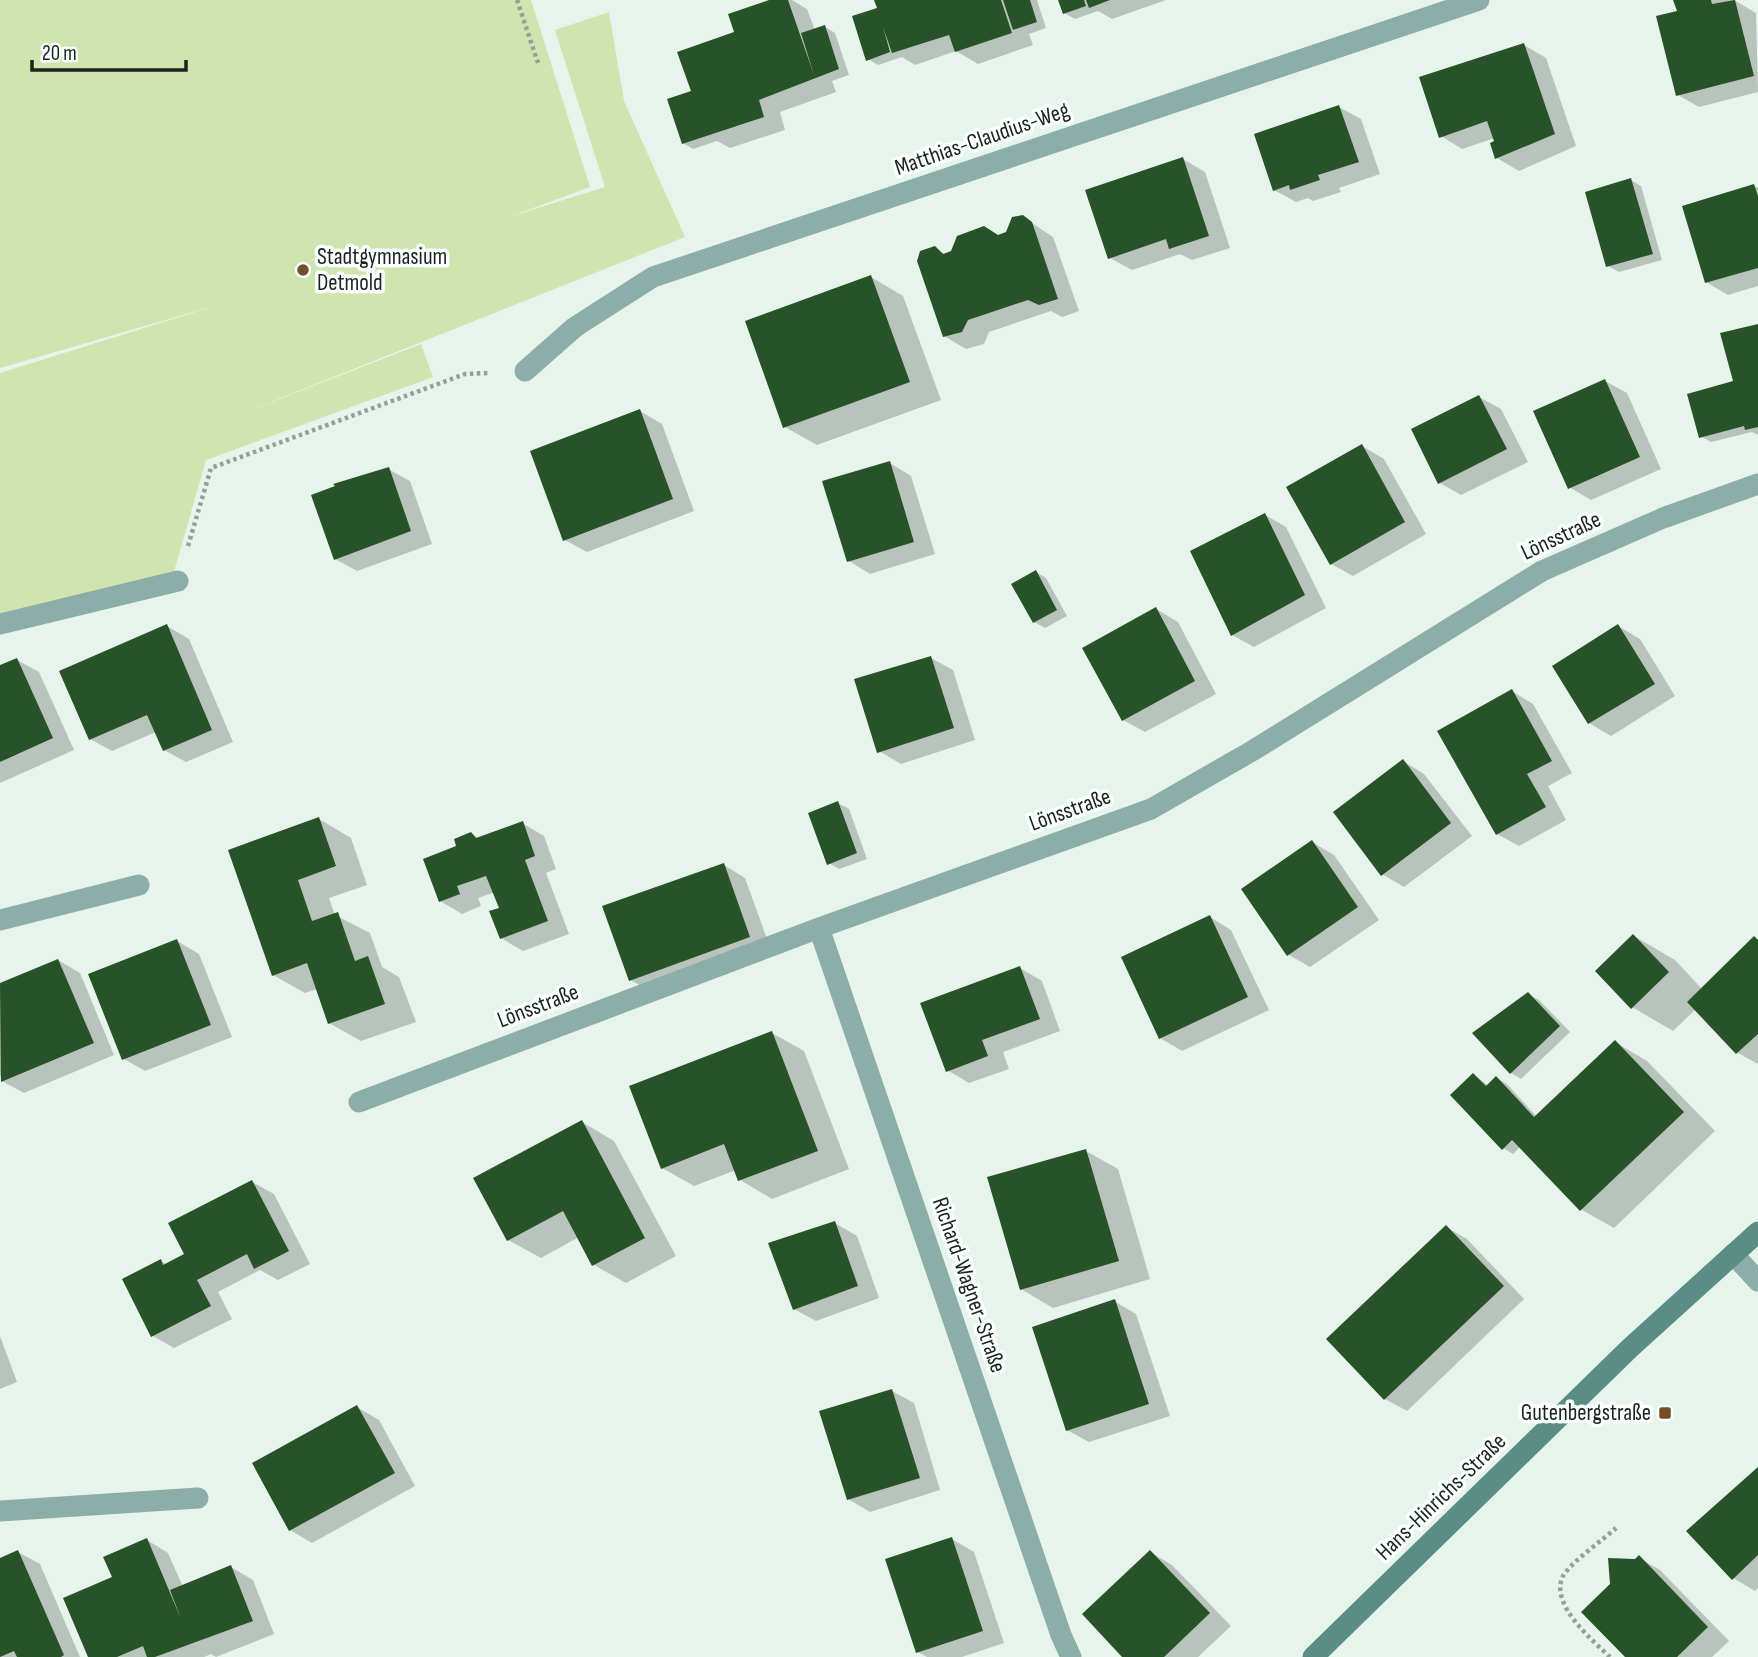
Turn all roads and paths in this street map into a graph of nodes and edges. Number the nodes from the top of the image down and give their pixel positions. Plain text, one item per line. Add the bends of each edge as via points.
1 (517, 0) edge
2 (1479, 0) edge
3 (538, 62) dead end
4 (525, 371) joint
5 (1758, 484) edge
6 (178, 581) joint
7 (0, 624) edge
8 (138, 885) dead end
9 (0, 920) edge
10 (819, 929) junction
11 (359, 1101) dead end
12 (1758, 1231) edge
13 (1733, 1254) junction
14 (1758, 1281) edge
15 (198, 1498) dead end
16 (0, 1511) edge
17 (1616, 1528) dead end
18 (1071, 1657) edge
19 (1313, 1657) edge
20 (1610, 1657) edge

1 - 3 path
2 - 4 street, Matthias-Claudius-Weg via 653,277 575,327
4 - 6 path via 465,374 211,468
5 - 10 street, Lönsstraße via 1663,518 1542,571 1151,809
6 - 7 street
8 - 9 street
10 - 11 street, Lönsstraße
10 - 18 street, Richard-Wagner-Straße
12 - 13 main road, Hans-Hinrichs-Straße
13 - 14 street
13 - 19 main road, Hans-Hinrichs-Straße
15 - 16 street
17 - 20 path via 1564,1574 1560,1589 1568,1610

